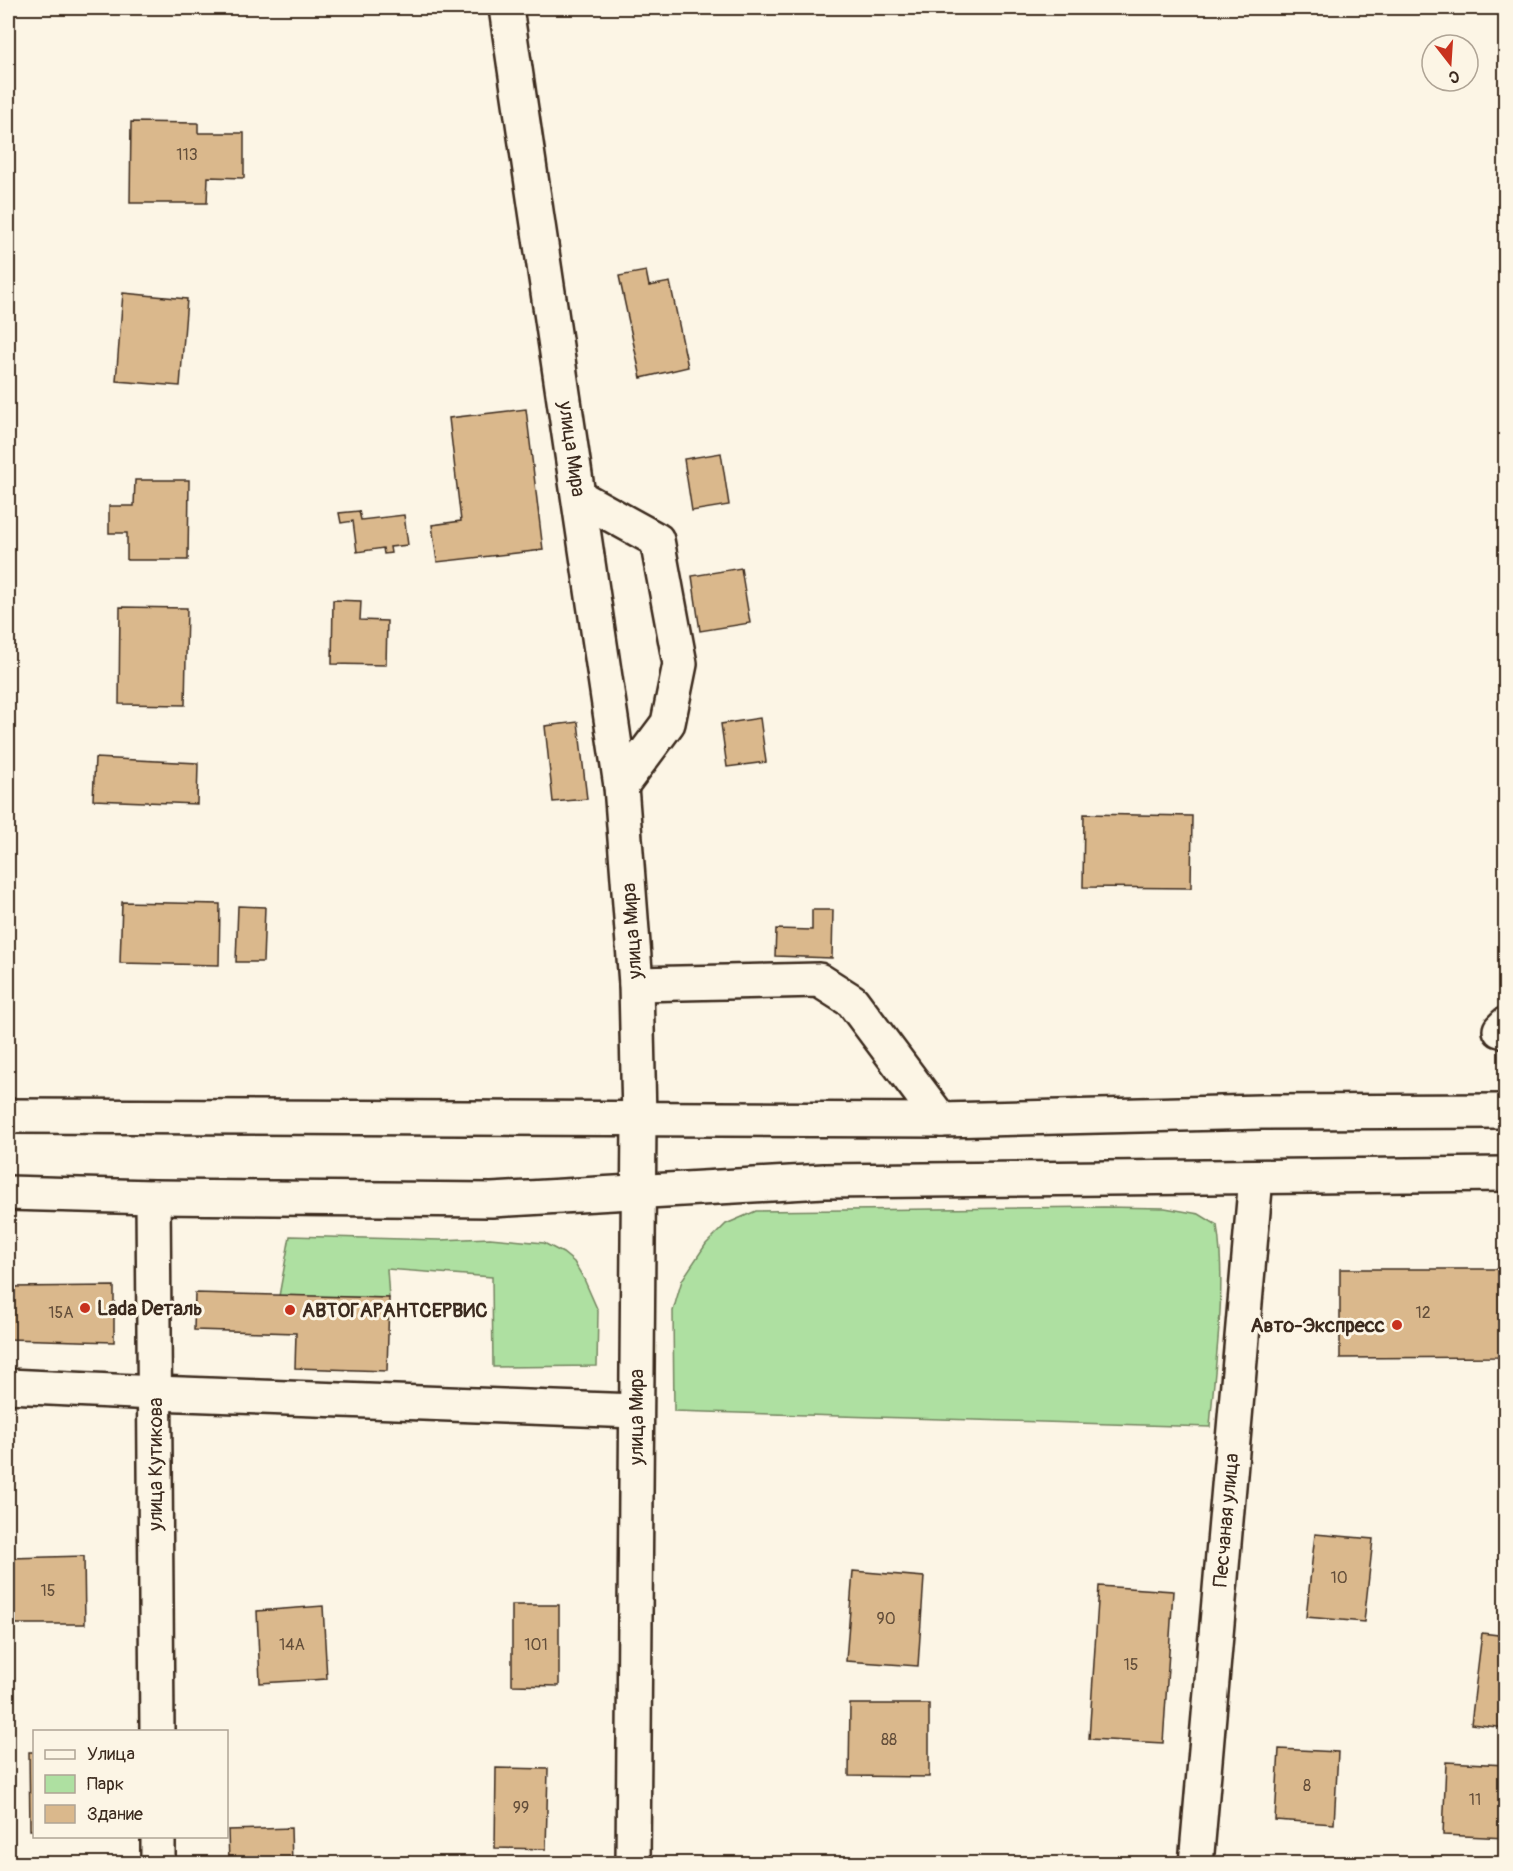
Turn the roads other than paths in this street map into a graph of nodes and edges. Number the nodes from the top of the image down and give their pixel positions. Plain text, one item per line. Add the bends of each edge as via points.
1 (506, 8) edge
2 (579, 497) junction
3 (621, 786) junction
4 (636, 984) junction
5 (1506, 1111) edge
6 (8, 1116) edge
7 (639, 1118) junction
8 (941, 1120) junction
9 (1506, 1174) edge
10 (1256, 1177) junction
11 (8, 1193) edge
12 (638, 1193) junction
13 (153, 1197) junction
14 (8, 1386) edge
15 (154, 1393) junction
16 (636, 1411) junction
17 (157, 1730) edge
18 (158, 1838) edge
19 (158, 1863) edge
20 (633, 1863) edge
21 (1196, 1863) edge

1 - 2 main road, улица Мира
2 - 3 main road, улица Мира
2 - 3 main road via 657,540 680,664 668,723
3 - 4 main road, улица Мира
4 - 7 main road, улица Мира
4 - 8 main road via 819,980 852,1001
5 - 8 main road
6 - 7 main road
7 - 8 main road
7 - 12 main road, улица Мира
9 - 10 main road
10 - 12 main road via 824,1180
10 - 21 main road, Песчаная улица
11 - 13 main road
12 - 13 main road via 492,1200
12 - 16 main road, улица Мира
13 - 15 main road, улица Кутикова
14 - 15 main road
15 - 16 main road
15 - 17 main road, улица Кутикова
16 - 20 main road, улица Мира
18 - 19 main road

